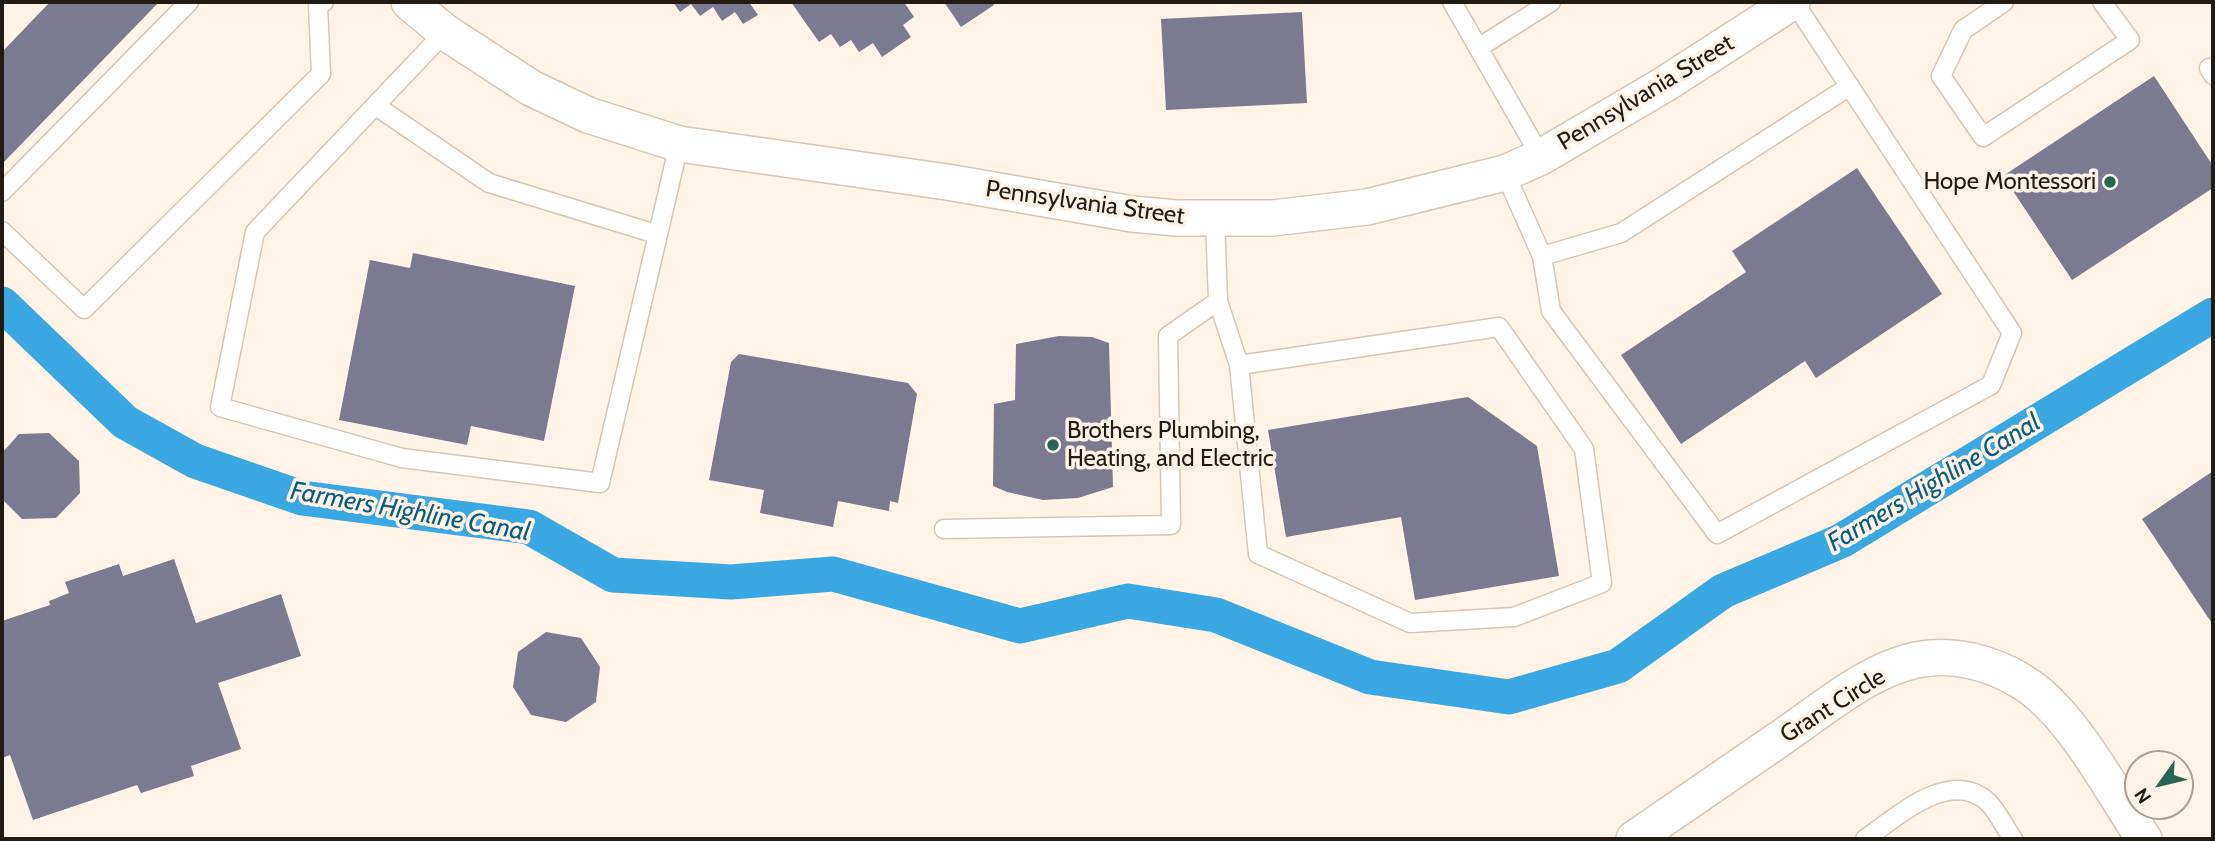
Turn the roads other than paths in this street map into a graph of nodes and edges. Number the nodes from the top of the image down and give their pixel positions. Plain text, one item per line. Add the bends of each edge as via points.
1 (189, 2) edge
2 (409, 2) edge
3 (1452, 2) edge
4 (1551, 2) edge
5 (1793, 2) edge
6 (2004, 2) edge
7 (2102, 2) edge
8 (317, 3) edge
9 (445, 32) junction
10 (1478, 48) junction
11 (1850, 86) junction
12 (376, 106) junction
13 (678, 144) junction
14 (1541, 157) junction
15 (1505, 173) junction
16 (2, 192) edge
17 (1215, 218) junction
18 (2, 231) edge
19 (656, 234) junction
20 (1542, 256) junction
21 (1218, 301) junction
22 (1239, 365) junction
23 (944, 529) dead end
24 (1634, 839) edge
25 (1865, 839) edge
26 (2013, 839) edge
27 (2144, 839) edge

1 - 16 lane
2 - 9 street, Pennsylvania Street
3 - 10 lane
4 - 10 lane
5 - 11 lane
5 - 14 street, Pennsylvania Street
6 - 7 lane via 1963,30 1941,76 1983,137 2130,40
8 - 18 lane via 321,74 85,309
9 - 12 lane
9 - 13 street, Pennsylvania Street via 543,93 589,115
10 - 14 lane
11 - 20 lane via 1621,233
11 - 20 lane via 2012,333 1991,385 1717,534 1551,311
12 - 19 lane via 489,183
12 - 19 lane via 255,232 219,407 402,458 600,483
13 - 17 street, Pennsylvania Street via 1132,214
13 - 19 lane
14 - 15 street, Pennsylvania Street
15 - 17 street, Pennsylvania Street via 1367,207 1273,218
15 - 20 lane
17 - 21 lane
21 - 22 lane
21 - 23 lane via 1168,336 1171,525
22 - 22 lane via 1258,555 1410,623 1514,617 1602,583 1584,449 1499,327
24 - 27 street, Grant Circle via 1884,671 1929,658 1955,658 2006,673 2053,708
25 - 26 lane via 1928,796 1959,792 1988,803

